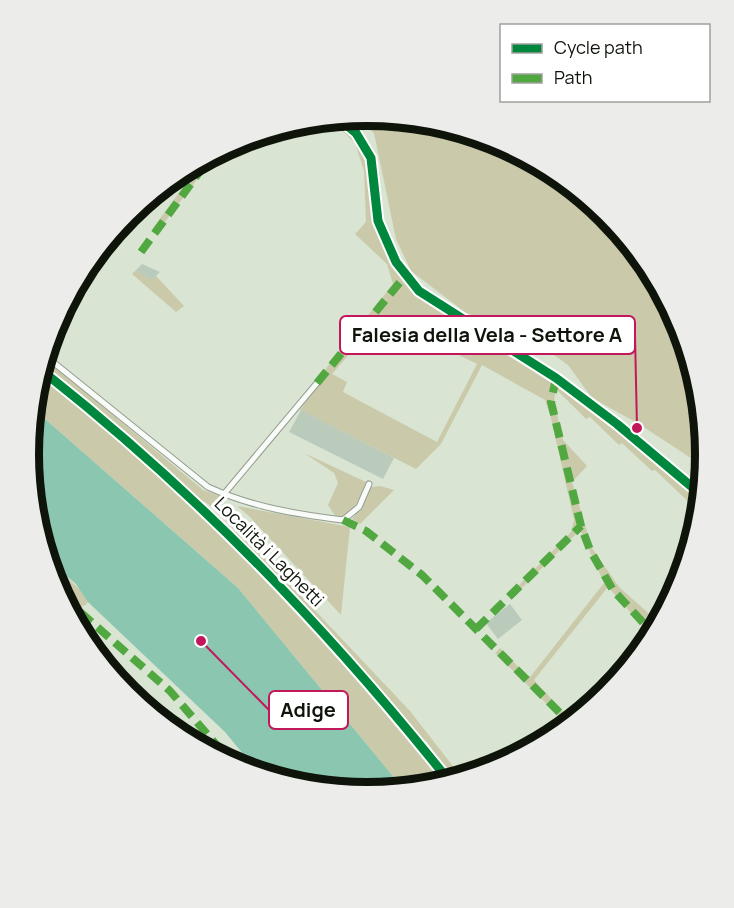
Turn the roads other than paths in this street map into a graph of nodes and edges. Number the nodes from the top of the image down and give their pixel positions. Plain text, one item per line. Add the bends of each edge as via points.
1 (349, 127) edge
2 (52, 361) edge
3 (48, 376) edge
4 (317, 383) dead end
5 (369, 484) dead end
6 (693, 488) edge
7 (224, 494) junction
8 (443, 773) edge

1 - 6 street via 371,158 381,228 396,262 419,291 556,378
2 - 7 lane via 208,487
3 - 8 street, Località i Laghetti via 218,522 306,612
4 - 7 lane
5 - 7 lane via 359,507 343,520 286,512

